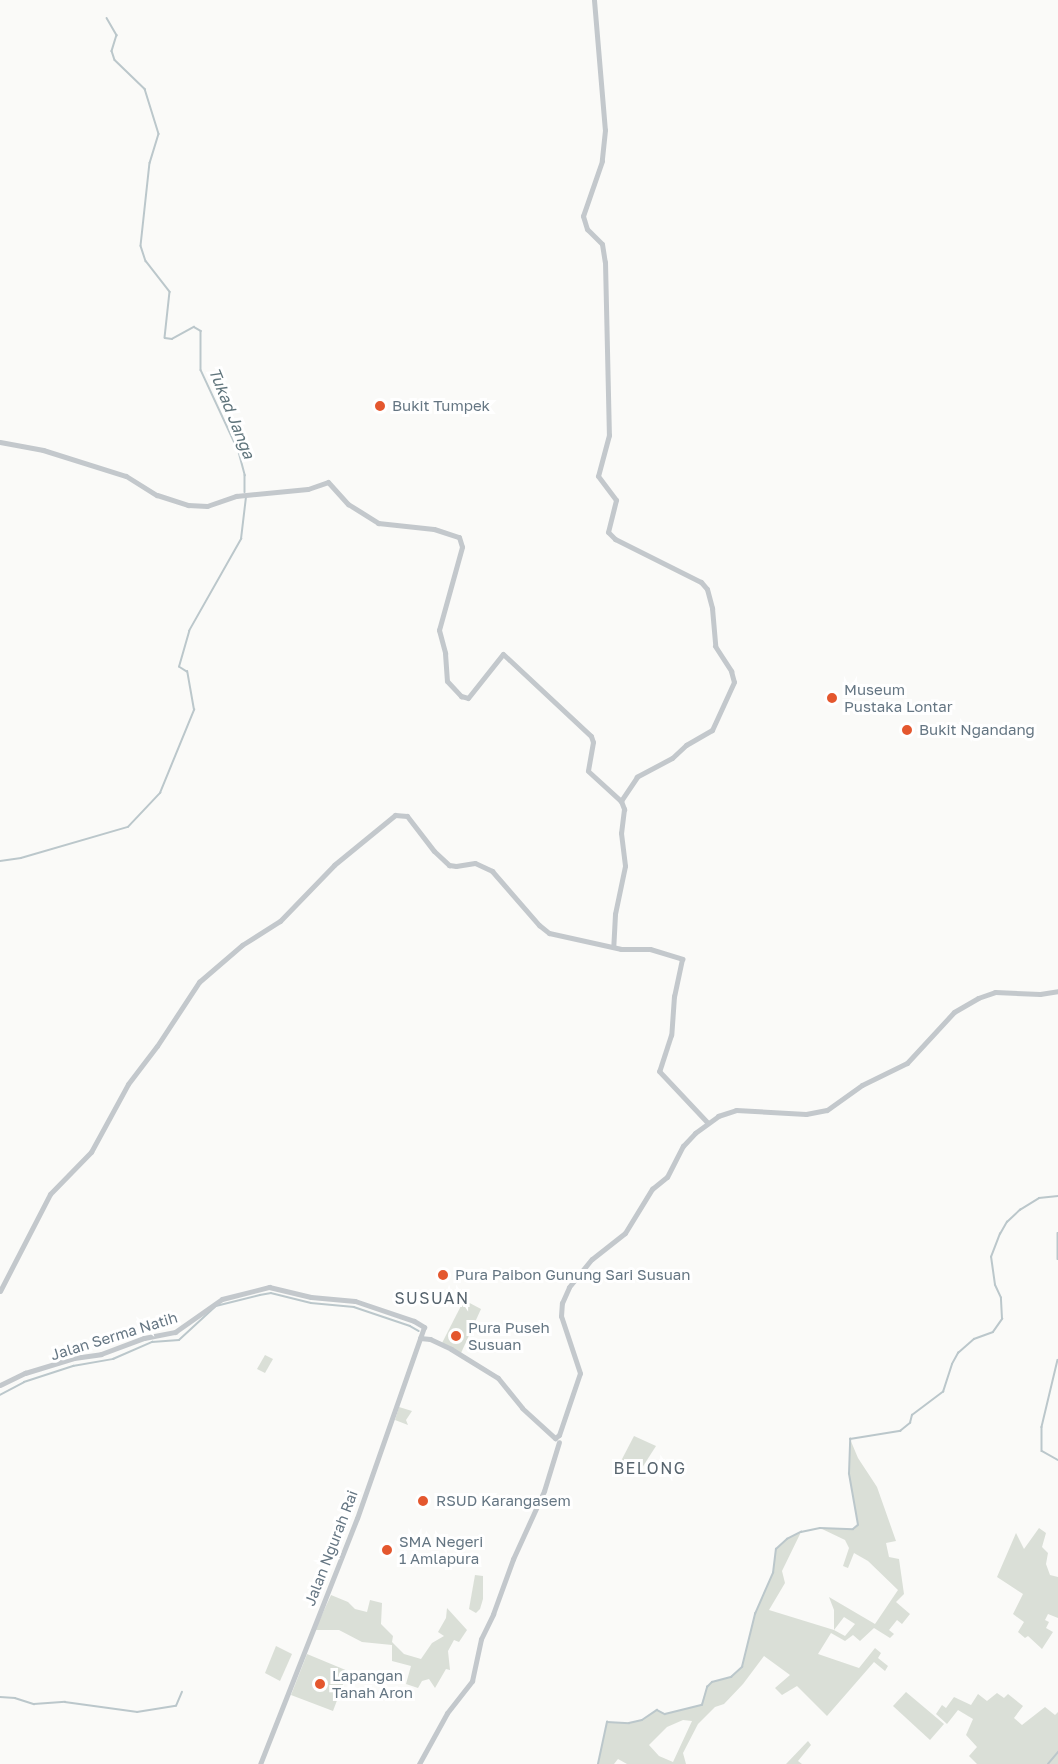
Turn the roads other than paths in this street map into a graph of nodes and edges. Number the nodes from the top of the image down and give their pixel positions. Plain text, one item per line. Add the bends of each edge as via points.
1 (594, 0) edge
2 (0, 441) edge
3 (621, 801) junction
4 (613, 947) junction
5 (1058, 991) edge
6 (708, 1123) junction
7 (0, 1291) edge
8 (424, 1327) junction
9 (420, 1338) junction
10 (430, 1339) junction
11 (0, 1385) edge
12 (559, 1439) junction
13 (260, 1764) edge
14 (419, 1764) edge

1 - 3 street via 605,130 602,161 583,216 587,229 602,244 605,262 609,435 598,476 616,500 608,531 615,539 701,582 707,589 715,646 734,682 712,730 665,763 637,777
2 - 3 street via 121,475 157,495 188,505 215,504 236,496 314,487 324,482 348,504 378,523 434,529 461,539 439,630 449,684 468,698 503,654 588,731 592,742 588,771
3 - 4 street via 625,866
4 - 6 street via 650,949 682,959 671,1035 659,1071
4 - 7 street via 545,930 492,871 475,863 449,865 407,816 395,815 334,865 280,921 242,945 199,982 128,1084 91,1152 50,1194
5 - 6 street via 995,992 978,998 954,1012 907,1063 862,1084 827,1110 806,1114 736,1110
6 - 12 street via 683,1146 667,1177 652,1189 625,1233 592,1259 568,1287 561,1316 580,1373
8 - 9 street
8 - 10 street
8 - 11 street, Jalan Serma Natih via 355,1301 311,1297 269,1287 222,1299 175,1332 74,1358
9 - 10 street
9 - 13 street, Jalan Ngurah Rai via 357,1518
10 - 12 street via 498,1378 533,1419
12 - 14 street via 544,1491 481,1639 472,1681 447,1713

